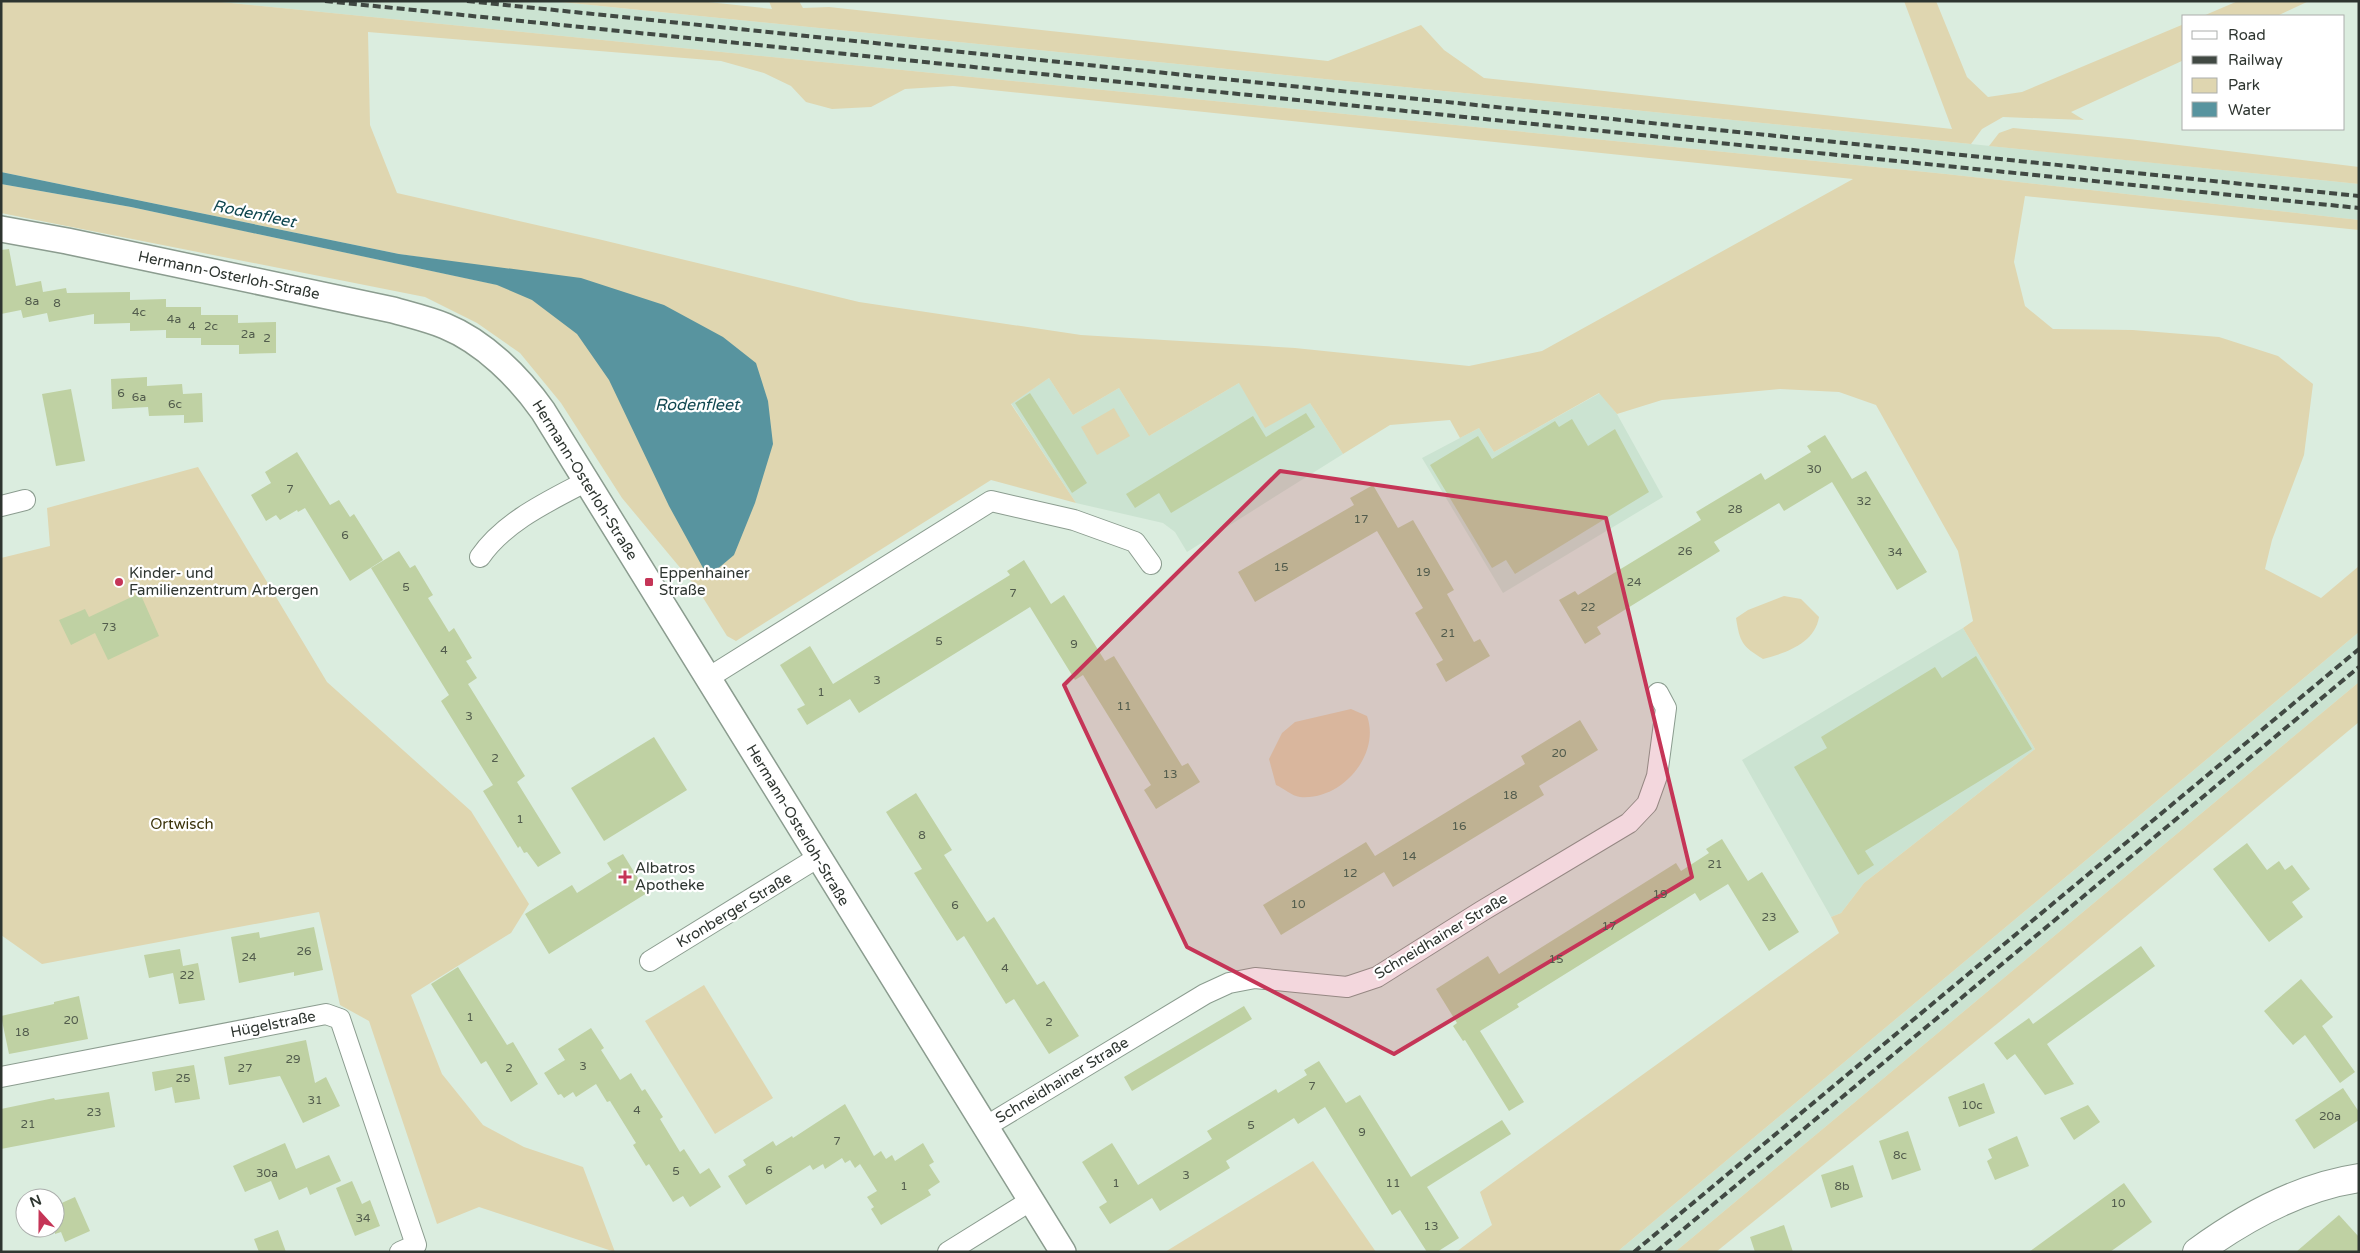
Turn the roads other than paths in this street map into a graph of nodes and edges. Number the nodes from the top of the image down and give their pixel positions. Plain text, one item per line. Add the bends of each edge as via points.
1 (1, 230) edge
2 (586, 480) junction
3 (25, 500) dead end
4 (1, 506) edge
5 (480, 557) dead end
6 (1151, 564) dead end
7 (708, 678) junction
8 (1658, 694) dead end
9 (817, 858) junction
10 (650, 961) dead end
11 (1, 1077) edge
12 (985, 1127) junction
13 (2359, 1178) edge
14 (1030, 1201) junction
15 (408, 1248) edge
16 (948, 1252) edge
17 (1063, 1252) edge
18 (2197, 1252) edge

1 - 2 street, Hermann-Osterloh-Straße via 393,310 445,326 470,339 529,391
2 - 5 street via 532,510 491,541
2 - 7 street, Hermann-Osterloh-Straße
3 - 4 street
6 - 7 street via 1135,542 1074,520 991,501
7 - 9 street, Hermann-Osterloh-Straße
8 - 12 street, Schneidhainer Straße via 1666,708 1657,776 1647,804 1629,823 1377,977 1347,987 1275,978 1230,983 1192,1002
9 - 10 street, Kronberger Straße
9 - 12 street, Hermann-Osterloh-Straße
11 - 15 street, Hügelstraße via 326,1014 340,1019
12 - 14 street, Hermann-Osterloh-Straße
13 - 18 main road via 2315,1188 2258,1212
14 - 16 street
14 - 17 street, Hermann-Osterloh-Straße

